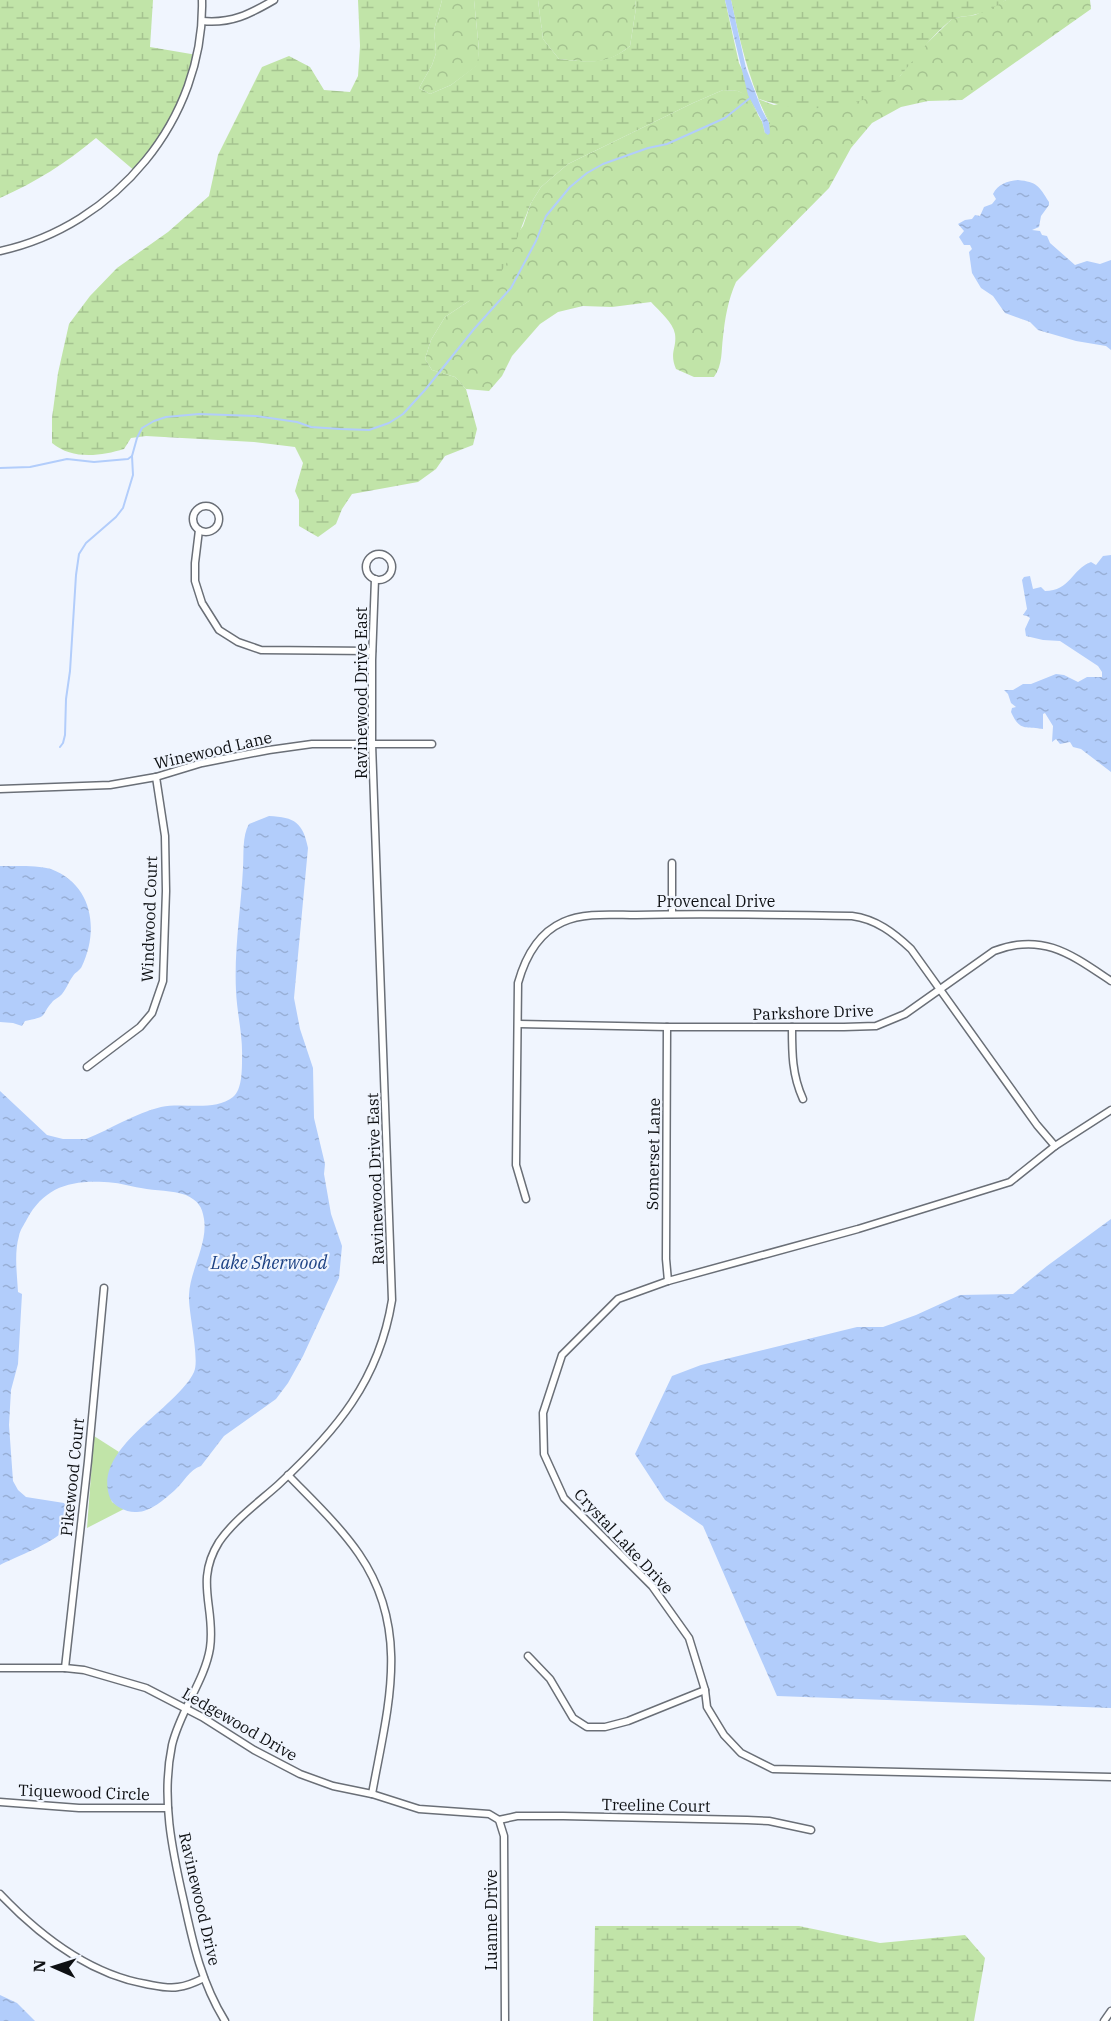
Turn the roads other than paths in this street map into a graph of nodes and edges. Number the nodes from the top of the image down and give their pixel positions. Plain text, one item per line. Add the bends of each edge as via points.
1 (202, 0) edge
2 (274, 0) edge
3 (202, 21) junction
4 (0, 252) edge
5 (200, 530) junction
6 (375, 579) junction
7 (372, 651) junction
8 (372, 744) junction
9 (432, 744) dead end
10 (156, 777) junction
11 (0, 789) edge
12 (672, 863) dead end
13 (672, 914) junction
14 (1111, 981) edge
15 (940, 990) junction
16 (519, 1024) junction
17 (667, 1027) junction
18 (792, 1027) junction
19 (87, 1067) dead end
20 (803, 1099) dead end
21 (1111, 1110) edge
22 (1055, 1146) junction
23 (526, 1199) dead end
24 (668, 1281) junction
25 (104, 1288) dead end
26 (288, 1475) junction
27 (528, 1656) dead end
28 (0, 1668) edge
29 (65, 1668) junction
30 (705, 1690) junction
31 (185, 1708) junction
32 (1111, 1777) edge
33 (372, 1794) junction
34 (0, 1802) edge
35 (168, 1808) junction
36 (500, 1820) junction
37 (811, 1830) dead end
38 (0, 1894) edge
39 (204, 1978) junction
40 (1111, 2010) edge
41 (225, 2021) edge
42 (505, 2021) edge
43 (1104, 2021) edge

1 - 3 street
2 - 3 street via 247,16
3 - 4 street via 187,91 158,146 136,172 101,204 72,223
5 - 5 street via 194,523 195,511 205,506 213,508 218,515 216,527
5 - 7 street via 195,581 202,603 219,630 261,650
6 - 6 street, Ravinewood Drive East via 368,573 367,562 374,555 383,554 392,568 384,579
6 - 7 street, Ravinewood Drive East
7 - 8 street, Ravinewood Drive East
8 - 9 street, Winewood Lane
8 - 10 street, Winewood Lane via 312,744 269,750
8 - 26 street, Ravinewood Drive East via 392,1300 371,1373 320,1444
10 - 11 street, Winewood Lane via 110,784
10 - 19 street, Windwood Court via 165,836 163,981 152,1013 140,1028
12 - 13 street
13 - 15 street, Provencal Drive via 864,917 892,932 911,949
13 - 16 street, Provencal Drive via 584,916 551,927 523,963 518,983
14 - 15 street, Parkshore Drive via 1070,954 1045,946 1010,945 994,951
15 - 18 street, Parkshore Drive via 905,1014 876,1026
15 - 22 street, Provencal Drive
16 - 17 street, Parkshore Drive
16 - 23 street, Provencal Drive via 516,1165
17 - 18 street, Parkshore Drive
17 - 24 street, Somerset Lane
18 - 20 street via 795,1083
21 - 22 street, Crystal Lake Drive
22 - 24 street, Crystal Lake Drive via 1010,1182 989,1190
24 - 30 street, Crystal Lake Drive via 618,1299 562,1355 543,1413 544,1454 564,1498 652,1586 689,1638
25 - 29 street, Pikewood Court
26 - 31 street, Ravinewood Drive East via 231,1528 213,1554 206,1586 211,1629 209,1654
26 - 33 street via 358,1553 384,1609 392,1674
27 - 30 street via 550,1678 573,1718 587,1727 628,1721
28 - 29 street, Ledgewood Drive
29 - 31 street, Ledgewood Drive via 146,1688
30 - 32 street, Crystal Lake Drive via 707,1707 724,1735 741,1753 773,1768
31 - 33 street, Ledgewood Drive via 291,1770 326,1784
31 - 35 street, Ravinewood Drive via 172,1746
33 - 36 street, Ledgewood Drive via 419,1809 485,1813
34 - 35 street, Tiquewood Circle via 79,1808
35 - 39 street, Ravinewood Drive via 175,1864
36 - 37 street, Treeline Court via 517,1816 747,1820
36 - 42 street, Luanne Drive via 504,1836
38 - 39 street via 70,1953 121,1979 177,1987
39 - 41 street, Ravinewood Drive
40 - 43 street

